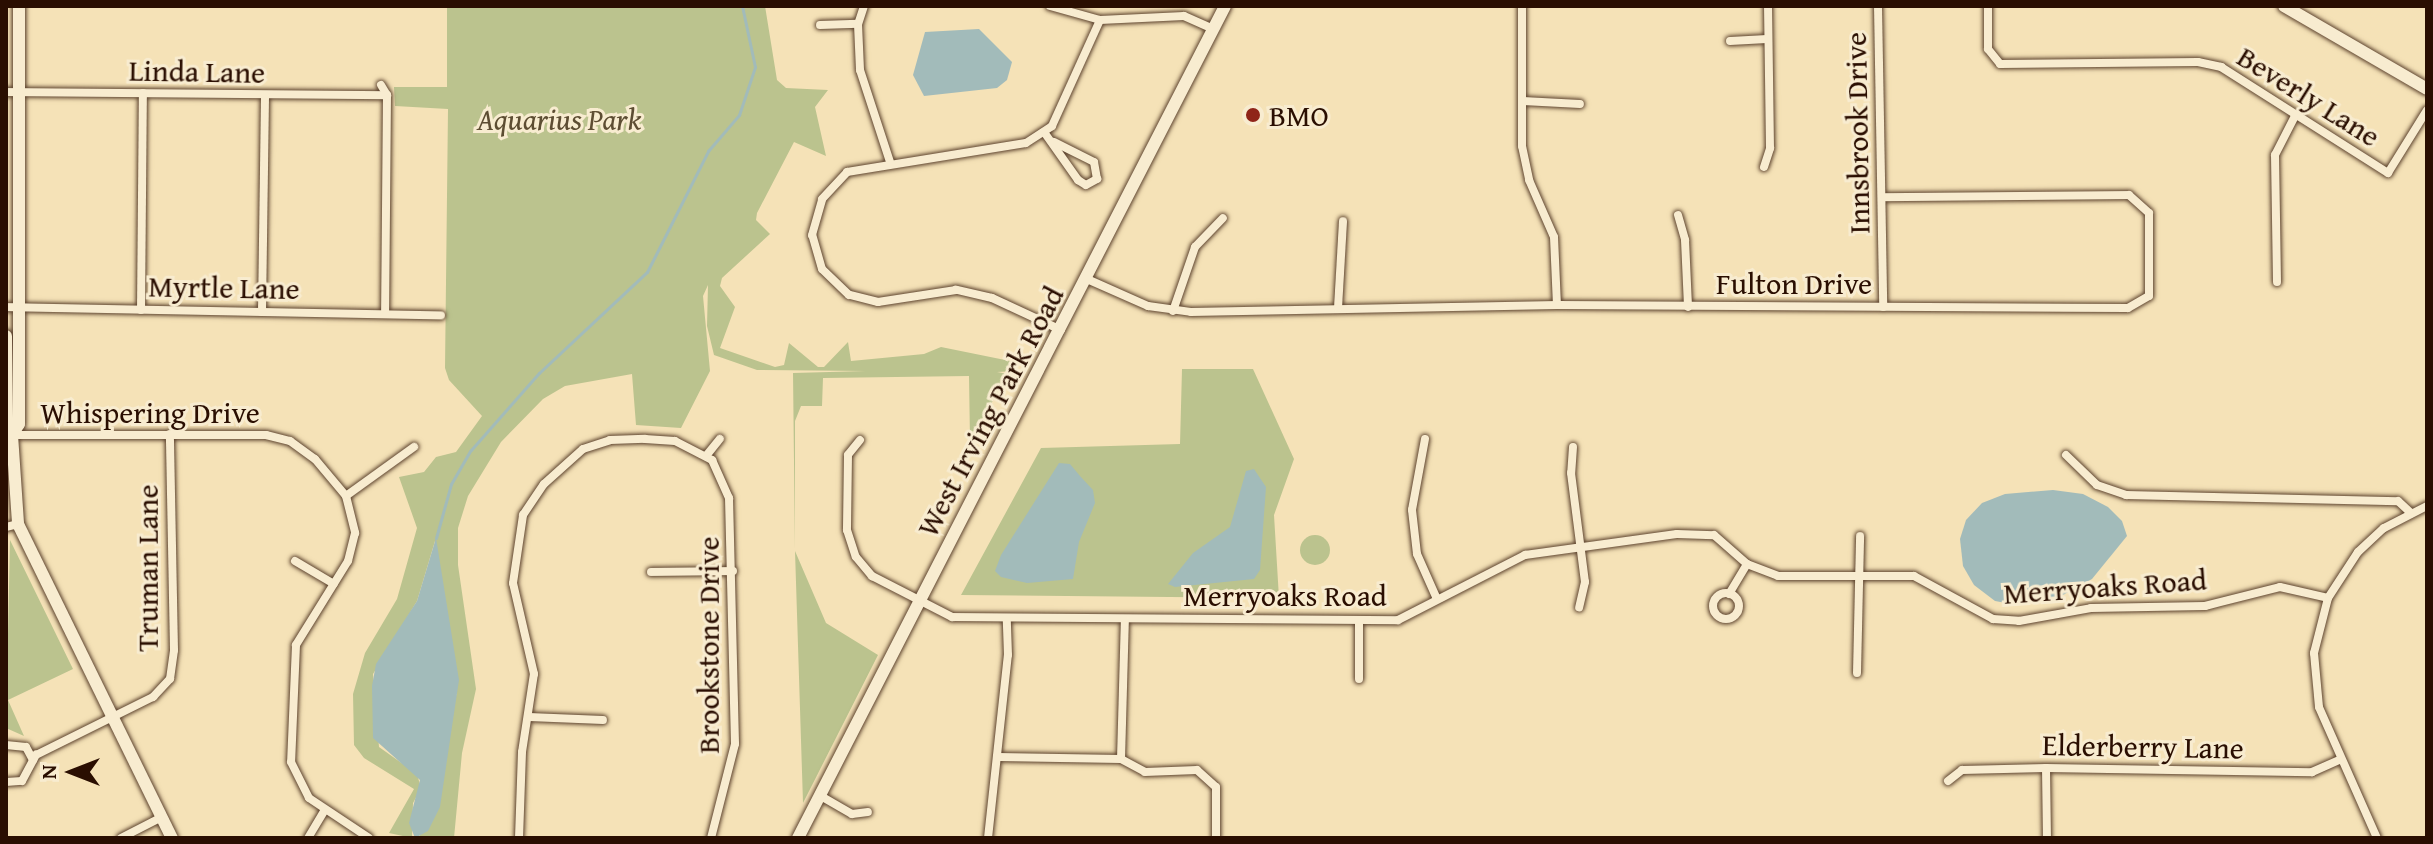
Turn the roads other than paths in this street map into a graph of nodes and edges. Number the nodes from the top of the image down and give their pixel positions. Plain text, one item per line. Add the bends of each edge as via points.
1 (19, 6) edge
2 (864, 6) edge
3 (1050, 6) edge
4 (1225, 6) edge
5 (1522, 6) edge
6 (1768, 6) edge
7 (1878, 6) edge
8 (1988, 6) edge
9 (2284, 6) edge
10 (1100, 20) junction
11 (858, 24) junction
12 (820, 25) dead end
13 (1213, 29) junction
14 (1767, 39) junction
15 (1730, 41) dead end
16 (381, 85) dead end
17 (2427, 89) edge
18 (6, 92) edge
19 (20, 92) junction
20 (143, 93) junction
21 (387, 95) junction
22 (265, 96) junction
23 (1523, 101) junction
24 (1580, 104) dead end
25 (2427, 110) edge
26 (2295, 116) junction
27 (1044, 132) junction
28 (1054, 142) junction
29 (890, 162) junction
30 (1764, 167) dead end
31 (6, 189) edge
32 (20, 189) junction
33 (1883, 197) junction
34 (1678, 215) dead end
35 (1223, 218) dead end
36 (1343, 221) dead end
37 (1087, 279) junction
38 (2277, 282) dead end
39 (1557, 305) junction
40 (6, 307) edge
41 (1688, 307) junction
42 (1883, 307) junction
43 (20, 308) junction
44 (1338, 308) junction
45 (141, 310) junction
46 (1173, 311) junction
47 (262, 312) junction
48 (385, 314) junction
49 (441, 315) dead end
50 (1061, 330) junction
51 (6, 336) edge
52 (170, 434) junction
53 (12, 435) junction
54 (720, 439) dead end
55 (1425, 439) dead end
56 (860, 440) dead end
57 (414, 447) dead end
58 (1573, 447) dead end
59 (2066, 455) dead end
60 (706, 456) junction
61 (346, 496) junction
62 (2427, 506) edge
63 (2411, 513) junction
64 (12, 526) edge
65 (1860, 536) dead end
66 (1582, 546) junction
67 (295, 561) dead end
68 (1747, 564) junction
69 (733, 571) junction
70 (651, 572) dead end
71 (1859, 578) junction
72 (334, 584) junction
73 (1729, 594) dead end
74 (2328, 598) junction
75 (1437, 599) junction
76 (919, 602) junction
77 (1579, 607) dead end
78 (1007, 619) junction
79 (1125, 620) junction
80 (1359, 623) junction
81 (1857, 673) dead end
82 (1359, 679) dead end
83 (529, 717) junction
84 (113, 720) junction
85 (603, 720) dead end
86 (6, 745) edge
87 (998, 757) junction
88 (1121, 759) junction
89 (33, 760) junction
90 (2339, 760) junction
91 (2046, 768) junction
92 (1948, 781) dead end
93 (6, 782) edge
94 (819, 795) junction
95 (324, 811) junction
96 (868, 812) dead end
97 (162, 817) junction
98 (121, 838) edge
99 (172, 838) edge
100 (308, 838) edge
101 (369, 838) edge
102 (519, 838) edge
103 (711, 838) edge
104 (798, 838) edge
105 (988, 838) edge
106 (1216, 838) edge
107 (2047, 838) edge
108 (2377, 838) edge

1 - 19 main road
2 - 11 street
3 - 10 street
4 - 13 main road, West Irving Park Road
5 - 23 street
6 - 14 street
7 - 33 street, Innsbrook Drive
8 - 26 street, Beverly Lane via 1988,49 2008,67 2198,62 2221,67
9 - 17 main road
10 - 13 street via 1184,16
10 - 27 street via 1059,112
11 - 12 street
11 - 29 street via 860,70
13 - 37 main road, West Irving Park Road
14 - 15 street
14 - 30 street via 1770,148
16 - 21 street
18 - 19 street, Linda Lane
19 - 20 street, Linda Lane
19 - 32 main road
20 - 22 street, Linda Lane
20 - 45 street
21 - 22 street, Linda Lane
21 - 48 street
22 - 47 street
23 - 24 street
23 - 39 street via 1522,146 1529,180 1554,237
25 - 26 street, Beverly Lane via 2388,173
26 - 38 street via 2275,155
27 - 28 street
27 - 29 street via 1026,143
28 - 28 street via 1083,184 1097,179 1094,162
29 - 50 street via 847,172 822,199 812,235 819,263 834,283 849,295 878,302 956,290 992,298
31 - 32 street
32 - 43 main road
33 - 42 street, Innsbrook Drive
33 - 42 street, Fulton Drive via 2129,195 2149,213 2149,296 2128,308
34 - 41 street via 1685,240
35 - 46 street via 1195,247
36 - 44 street
37 - 46 street, Fulton Drive via 1148,306
37 - 50 main road, West Irving Park Road
39 - 41 street, Fulton Drive
39 - 44 street, Fulton Drive
40 - 43 street, Myrtle Lane
41 - 42 street, Fulton Drive
43 - 45 street, Myrtle Lane
43 - 53 main road via 19,424
44 - 46 street, Fulton Drive
45 - 47 street, Myrtle Lane
47 - 48 street, Myrtle Lane
48 - 49 street, Myrtle Lane
50 - 76 main road, West Irving Park Road
51 - 53 main road via 7,424
52 - 53 street, Whispering Drive
52 - 61 street, Whispering Drive via 280,437 315,459
52 - 84 street, Truman Lane via 170,679 153,697
53 - 64 main road
54 - 60 street
55 - 75 street via 1412,510 1417,554
56 - 76 street, Merryoaks Road via 848,455 847,530 856,557 872,576
57 - 61 street
58 - 66 street via 1571,473
59 - 63 street via 2097,485 2126,495 2356,498 2398,501
60 - 69 street, Brookstone Drive via 729,498
60 - 83 street via 675,441 594,444 572,457 534,498 523,515 513,563 516,605 529,638 534,674
61 - 72 street, Whispering Drive via 355,533 348,561
62 - 63 street
63 - 74 street via 2358,552
64 - 84 main road
65 - 71 street
66 - 68 street, Merryoaks Road via 1677,534 1714,535
66 - 75 street, Merryoaks Road via 1525,555
66 - 77 street via 1585,582
67 - 72 street
68 - 71 street, Merryoaks Road via 1778,576
68 - 73 street
69 - 70 street
69 - 103 street, Brookstone Drive via 735,744
71 - 74 street, Merryoaks Road via 1914,576 1993,619 2019,621 2091,608 2205,606 2280,587
71 - 81 street
72 - 95 street, Whispering Drive via 296,645 291,666 293,771 303,792
74 - 90 street via 2318,630 2314,683
75 - 80 street, Merryoaks Road via 1398,620
76 - 78 street, Merryoaks Road via 952,617
76 - 94 main road, West Irving Park Road
78 - 79 street, Merryoaks Road
78 - 87 street
79 - 80 street, Merryoaks Road
79 - 88 street
80 - 82 street
83 - 85 street
83 - 102 street via 522,752
84 - 89 street
84 - 97 main road
86 - 89 street via 26,747
87 - 88 street
87 - 105 street
88 - 106 street via 1145,772 1207,775 1216,787
89 - 93 street via 22,781
90 - 91 street, Elderberry Lane via 2312,772
90 - 108 street
91 - 92 street, Elderberry Lane via 1962,770
91 - 107 street
94 - 96 street via 852,814
94 - 104 main road, West Irving Park Road
95 - 100 street
95 - 101 street, Whispering Drive
97 - 98 street
97 - 99 main road

